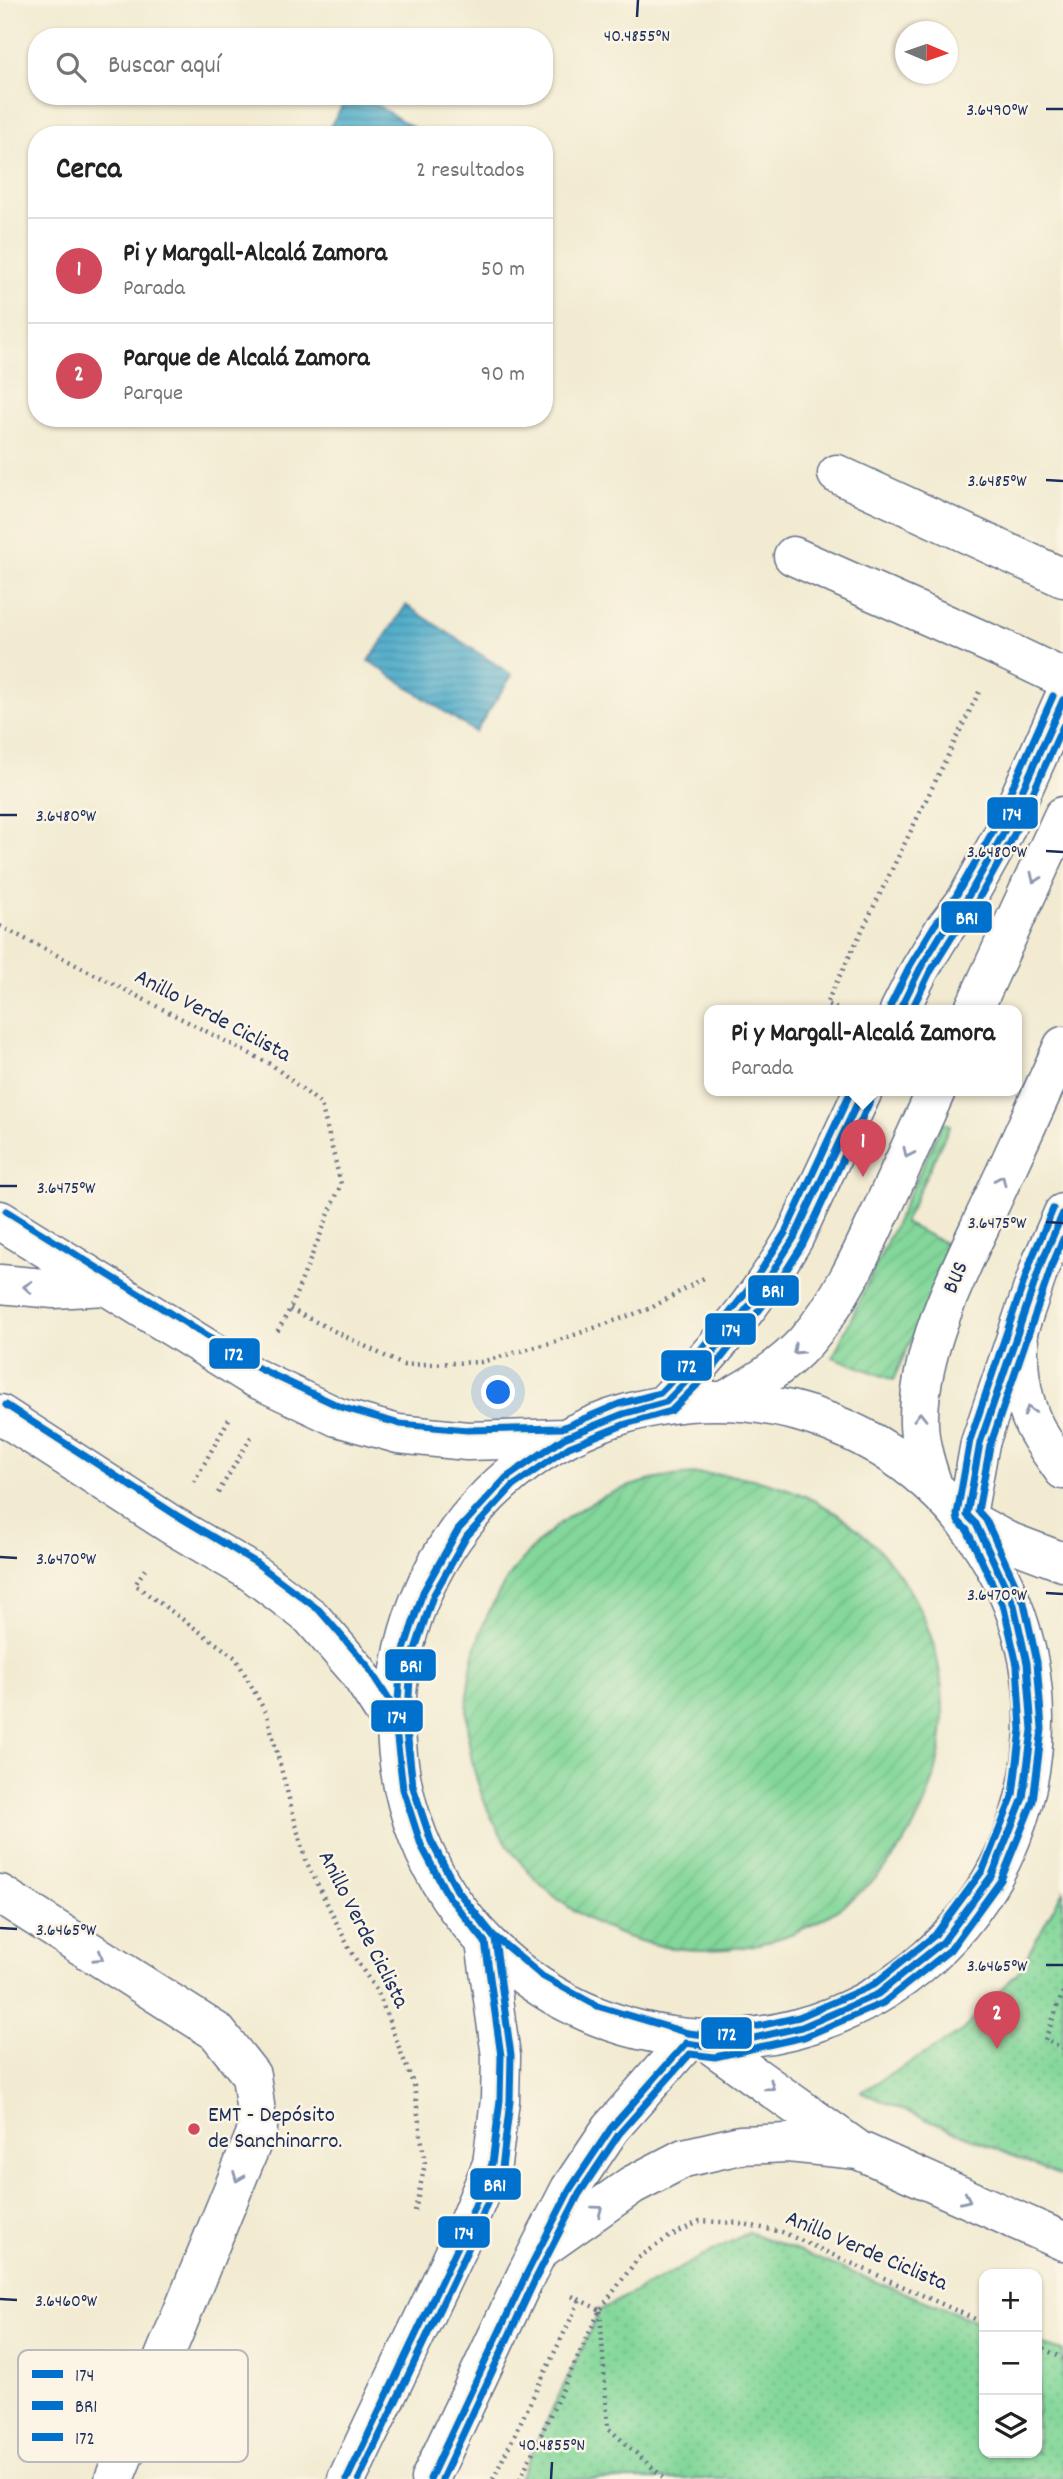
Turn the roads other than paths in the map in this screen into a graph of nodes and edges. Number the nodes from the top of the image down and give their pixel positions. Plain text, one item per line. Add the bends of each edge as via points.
1 (837, 474) dead end
2 (793, 556) dead end
3 (1063, 578) edge
4 (1063, 678) edge
5 (1063, 700) edge
6 (1063, 816) edge
7 (902, 1005) edge
8 (976, 1005) edge
9 (1063, 1046) edge
10 (861, 1096) edge
11 (934, 1096) edge
12 (1063, 1213) edge
13 (0, 1220) edge
14 (0, 1284) edge
15 (105, 1286) junction
16 (1019, 1325) junction
17 (724, 1401) junction
18 (666, 1402) junction
19 (0, 1414) edge
20 (564, 1438) junction
21 (1063, 1469) edge
22 (932, 1483) junction
23 (972, 1520) junction
24 (1063, 1562) edge
25 (396, 1730) junction
26 (0, 1894) edge
27 (485, 1942) junction
28 (700, 2045) junction
29 (858, 2150) junction
30 (1063, 2241) edge
31 (542, 2248) junction
32 (167, 2350) edge
33 (121, 2462) edge
34 (114, 2479) edge
35 (347, 2479) edge
36 (430, 2479) edge

1 - 3 street
2 - 4 street
5 - 7 street via 1002,836
6 -> 8 street
22 -> 9 street, BUS via 919,1418 936,1329
10 - 18 street via 780,1261 703,1364
11 -> 17 street via 872,1233 829,1311 785,1361
12 - 16 street
13 - 15 street
15 -> 14 street via 54,1289
15 - 20 street via 253,1377 337,1417 398,1434 467,1441
21 -> 16 street via 1033,1424 1018,1359
16 - 23 street via 980,1443
17 - 18 street
17 - 22 street via 818,1418 879,1447
18 - 20 street
19 - 25 street via 250,1571 311,1617 357,1670
20 - 25 street via 506,1478 458,1530 423,1592 401,1659
22 - 23 street
23 - 24 street via 1005,1540
23 - 28 street via 1014,1605 1027,1663 1032,1730 1023,1798 992,1875 943,1942 878,1994 802,2027
25 - 27 street via 403,1788 421,1845 448,1896
26 -> 32 street via 217,2032 251,2075 258,2128
27 - 28 street via 536,1985 593,2016
27 - 35 street via 501,2056 492,2164
28 -> 29 street
28 - 31 street via 611,2128 570,2189
29 -> 30 street
31 -> 29 street via 632,2185 684,2158 740,2145 788,2143
31 - 36 street
33 -> 34 street

